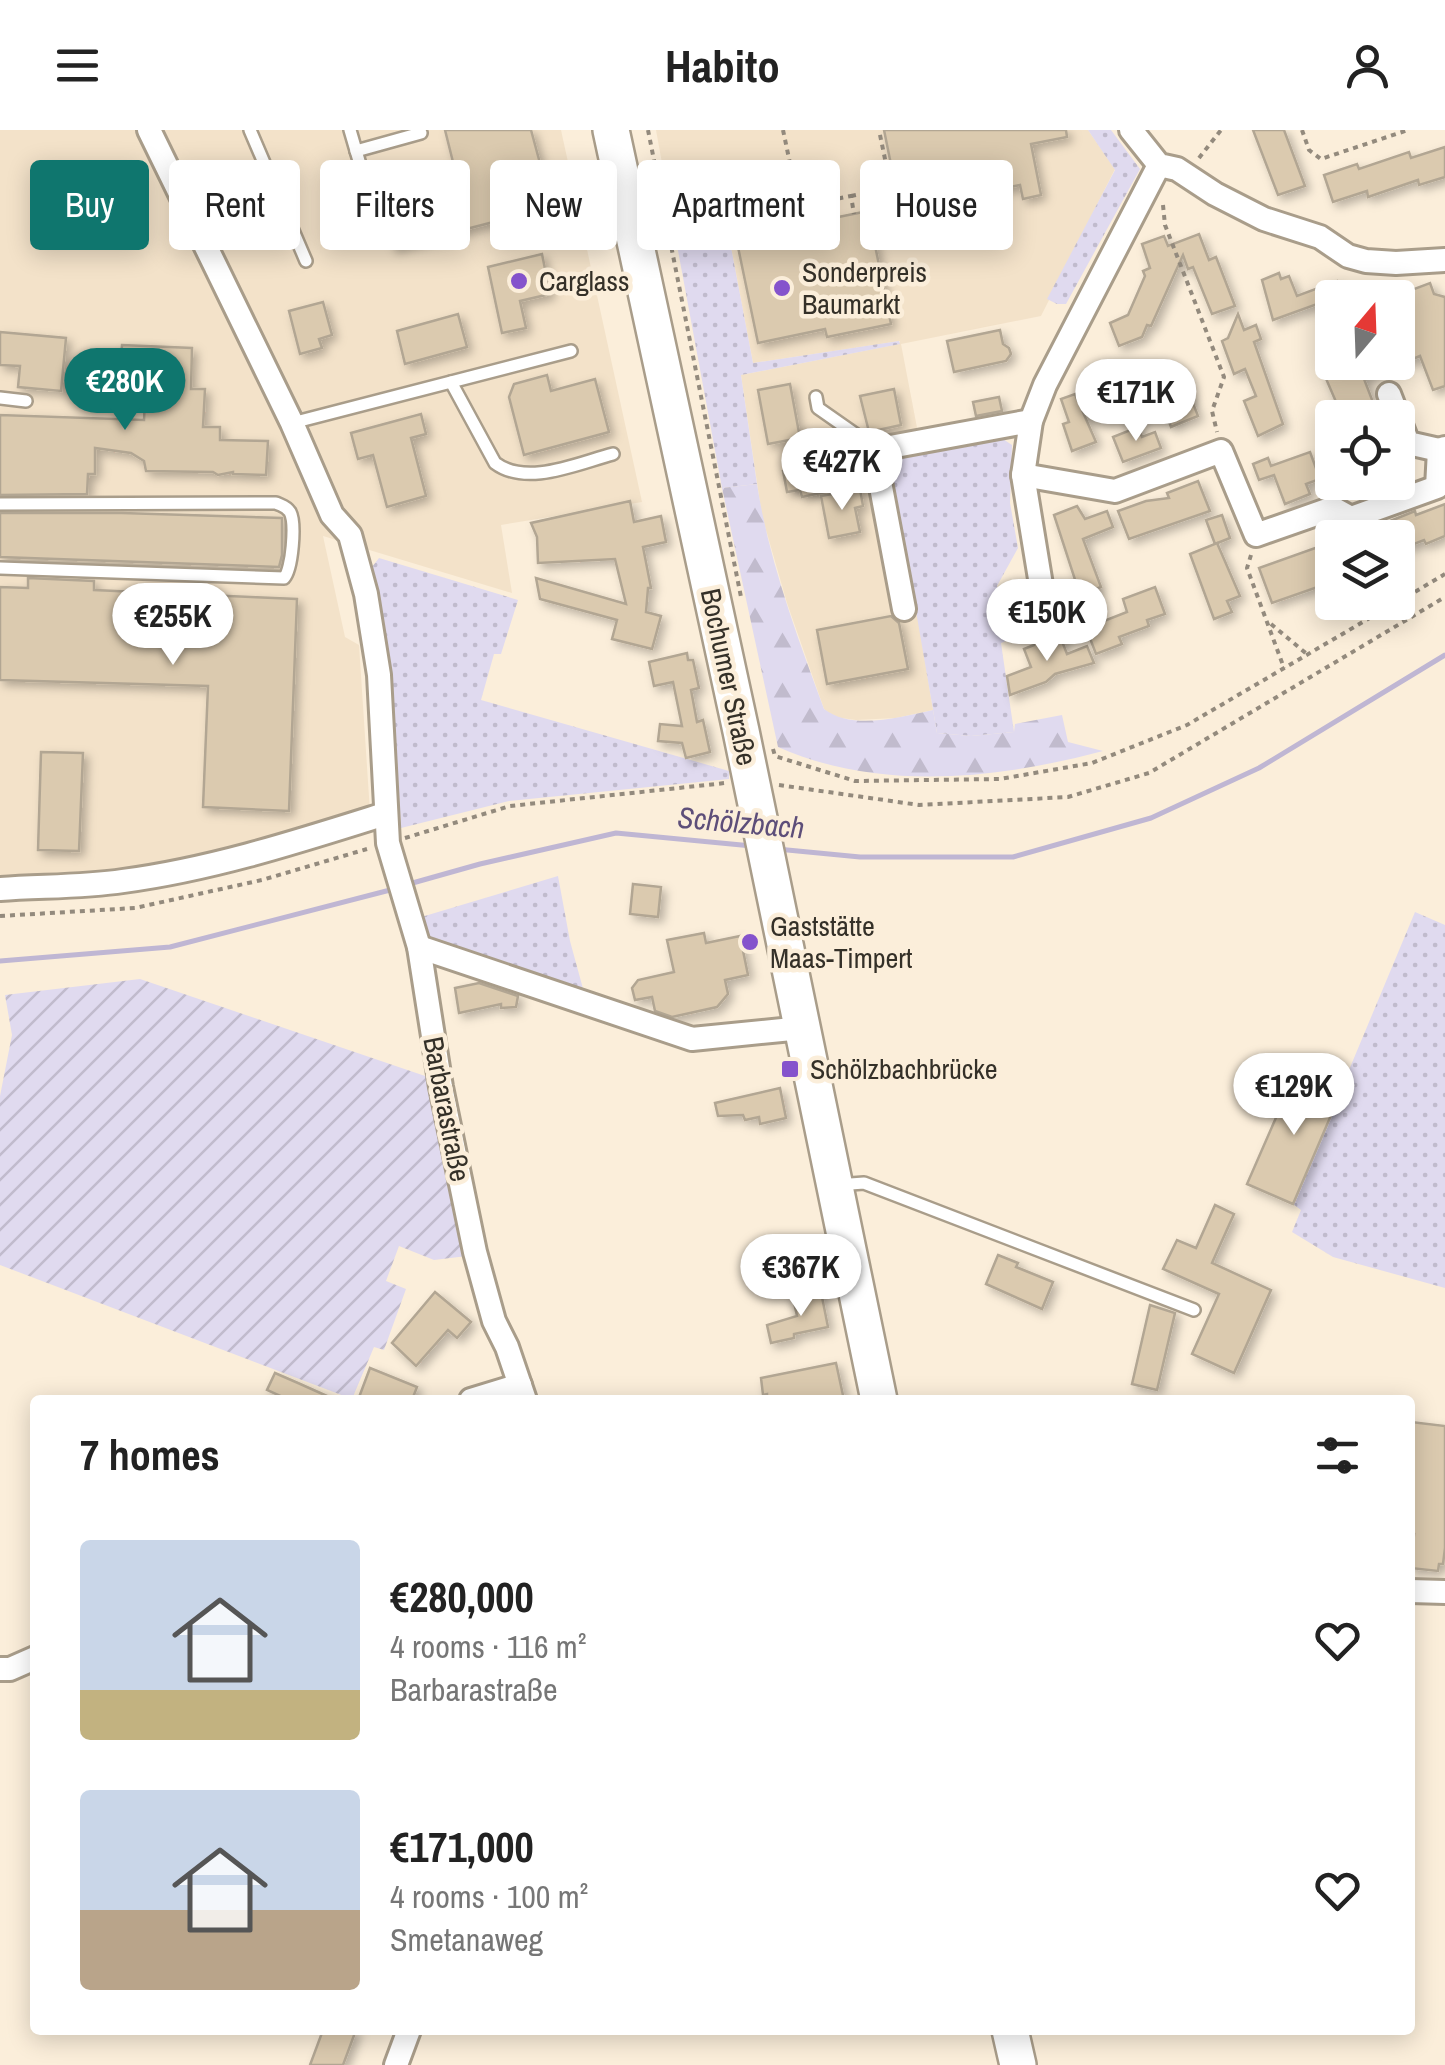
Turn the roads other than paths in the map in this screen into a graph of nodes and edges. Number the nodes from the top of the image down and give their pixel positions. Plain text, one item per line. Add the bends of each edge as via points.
1 (149, 130) edge
2 (250, 130) edge
3 (350, 130) edge
4 (611, 130) edge
5 (1131, 130) edge
6 (420, 133) dead end
7 (356, 151) junction
8 (359, 160) edge
9 (1159, 165) junction
10 (1445, 260) edge
11 (306, 261) dead end
12 (572, 350) dead end
13 (451, 382) junction
14 (1389, 394) dead end
15 (0, 398) edge
16 (816, 398) dead end
17 (26, 401) dead end
18 (1031, 421) junction
19 (292, 424) junction
20 (1442, 449) edge
21 (874, 450) junction
22 (613, 454) dead end
23 (1023, 475) junction
24 (0, 504) edge
25 (0, 568) edge
26 (1043, 597) dead end
27 (904, 608) dead end
28 (385, 814) junction
29 (0, 888) edge
30 (419, 947) junction
31 (802, 1028) junction
32 (835, 1186) junction
33 (1194, 1310) dead end
34 (522, 1392) edge
35 (879, 1395) edge
36 (1415, 1591) edge
37 (1445, 1592) edge
38 (30, 1660) edge
39 (0, 1669) edge
40 (407, 2035) edge
41 (1011, 2035) edge
42 (396, 2065) edge
43 (1018, 2065) edge

1 - 19 street, Barbarastraße
2 - 11 lane
3 - 7 lane
4 - 31 main road, Bochumer Straße
5 - 9 street
6 - 7 lane
7 - 8 lane
9 - 10 street via 1348,256 1396,263
9 - 18 street
12 - 13 lane
13 - 19 lane
13 - 22 lane via 495,463 506,471 532,474
14 - 20 street via 1408,443
15 - 17 lane
16 - 21 lane via 818,408
18 - 21 street
18 - 23 street
19 - 28 street, Barbarastraße via 332,515 350,535 366,594
20 - 23 street via 1437,487 1351,518 1333,508 1256,536 1221,451 1115,491
21 - 27 street
23 - 26 street
24 - 25 lane via 276,503 292,517 290,571 284,578
28 - 29 street via 181,872
28 - 30 street, Barbarastraße
30 - 31 street via 692,1038
30 - 34 street, Barbarastraße via 475,1252
31 - 32 main road, Bochumer Straße
32 - 33 lane via 864,1183
32 - 35 main road, Bochumer Straße
36 - 37 street
38 - 39 street
40 - 42 street
41 - 43 main road

